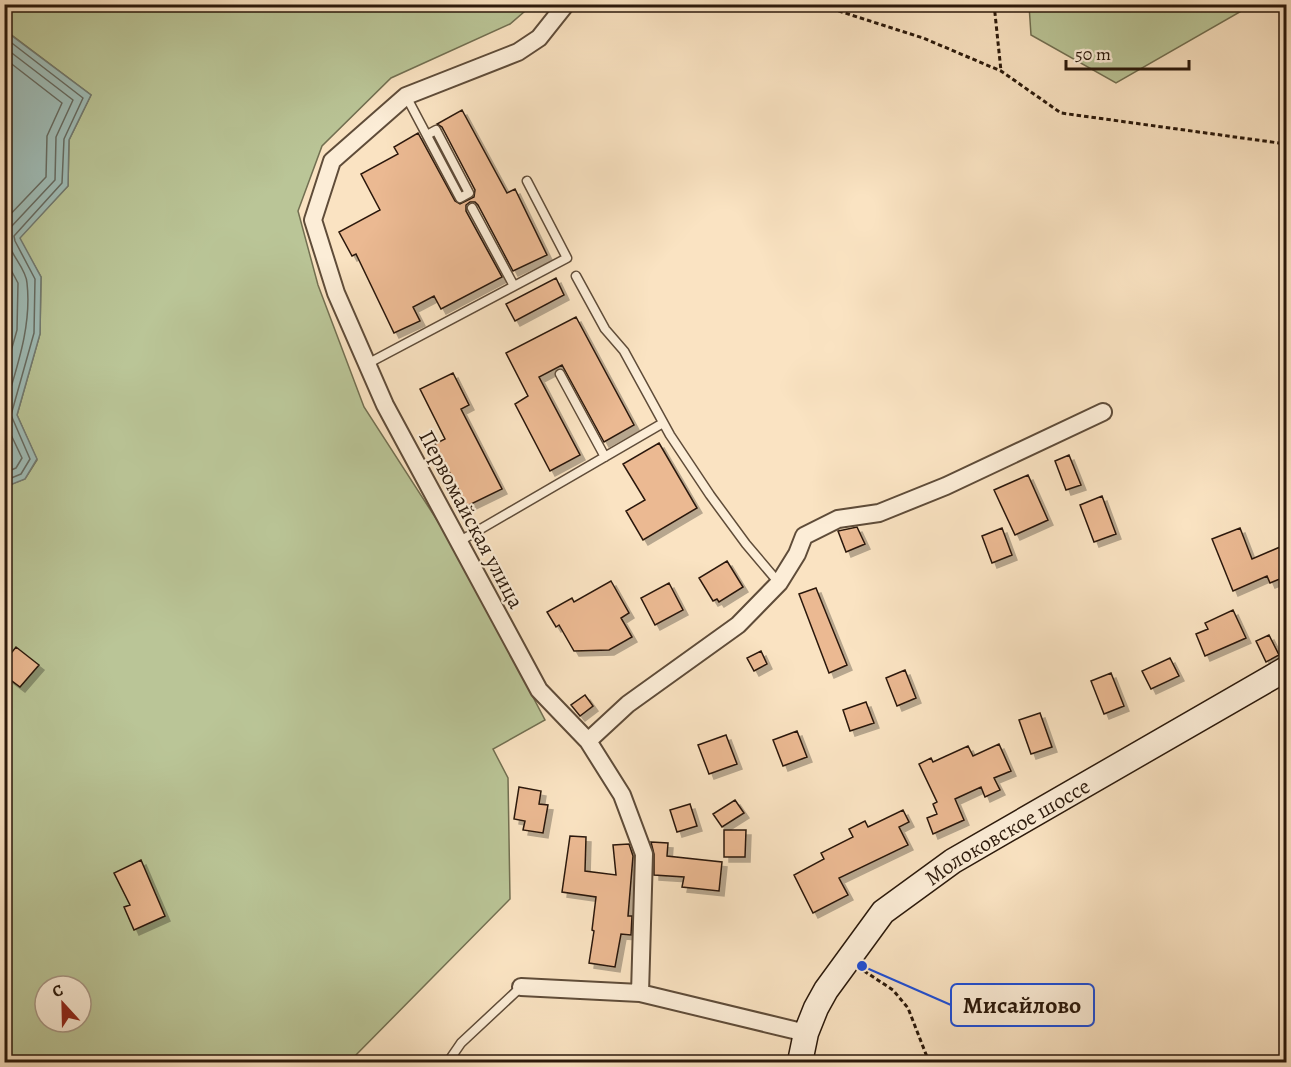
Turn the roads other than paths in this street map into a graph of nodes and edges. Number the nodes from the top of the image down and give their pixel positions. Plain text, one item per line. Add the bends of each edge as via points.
1 (566, 4) edge
2 (406, 96) junction
3 (427, 135) junction
4 (527, 181) dead end
5 (472, 208) dead end
6 (576, 276) dead end
7 (514, 286) junction
8 (367, 364) junction
9 (560, 374) dead end
10 (1102, 412) dead end
11 (663, 423) junction
12 (605, 457) junction
13 (460, 541) junction
14 (779, 583) junction
15 (1287, 669) edge
16 (588, 741) junction
17 (521, 987) joint
18 (640, 993) junction
19 (806, 1033) junction
20 (448, 1062) edge
21 (800, 1062) edge

1 - 2 street, Первомайская улица via 539,38 518,51
2 - 3 lane
2 - 8 street, Первомайская улица via 332,161 313,220 336,293
3 - 3 lane via 460,198 469,193 436,130
4 - 7 lane via 567,258
5 - 7 lane
6 - 11 lane via 605,329 624,351
7 - 8 lane
8 - 13 street, Первомайская улица via 385,405
9 - 12 lane
10 - 14 street via 946,486 879,513 838,519 804,536
11 - 12 lane
11 - 14 lane via 710,495
12 - 13 lane
13 - 16 street, Первомайская улица via 539,690
14 - 16 street via 738,625 628,704
15 - 19 main road, Молоковское шоссе via 953,861 883,912 826,990
16 - 18 street, Первомайская улица via 622,795 644,854
17 - 18 street
17 - 20 lane via 461,1043
18 - 19 street
19 - 21 main road, Молоковское шоссе

